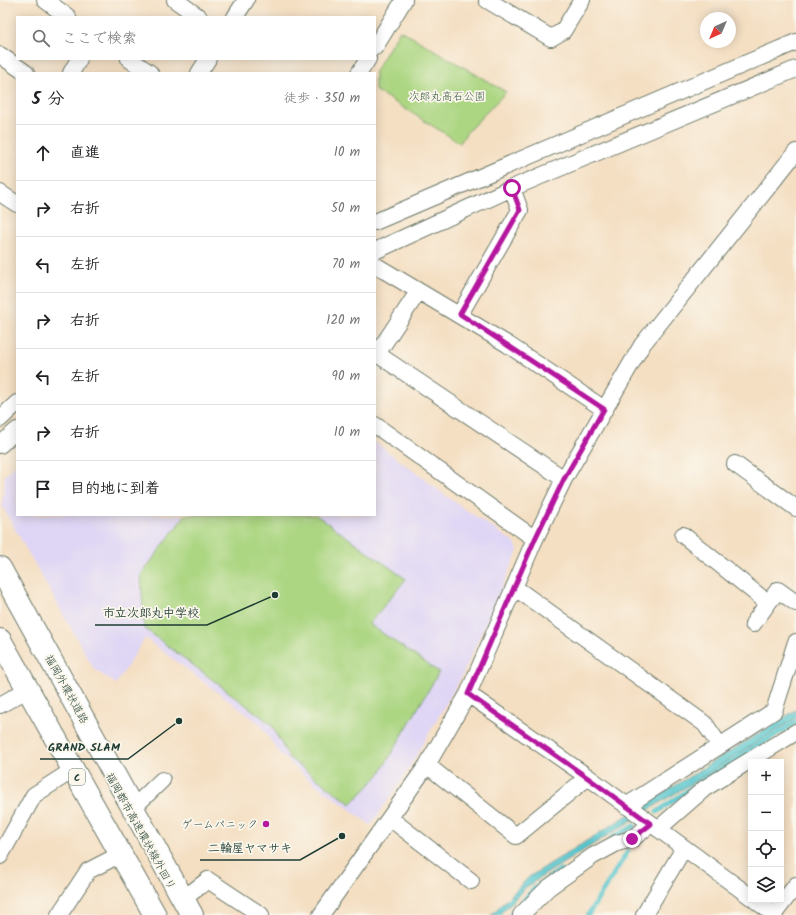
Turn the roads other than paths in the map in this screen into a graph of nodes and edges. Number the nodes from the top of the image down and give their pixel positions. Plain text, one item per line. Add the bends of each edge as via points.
1 (45, 0) edge
2 (176, 0) edge
3 (246, 0) edge
4 (404, 0) edge
5 (487, 0) edge
6 (582, 0) edge
7 (67, 16) edge
8 (198, 16) edge
9 (236, 16) edge
10 (796, 42) edge
11 (376, 45) edge
12 (0, 55) edge
13 (78, 60) edge
14 (130, 60) edge
15 (207, 60) edge
16 (367, 60) edge
17 (796, 69) edge
18 (25, 72) edge
19 (71, 72) edge
20 (148, 72) edge
21 (200, 72) edge
22 (360, 72) edge
23 (796, 152) edge
24 (512, 188) junction
25 (0, 193) edge
26 (16, 203) edge
27 (376, 222) edge
28 (376, 251) edge
29 (376, 266) edge
30 (418, 292) junction
31 (460, 314) junction
32 (16, 404) edge
33 (604, 409) junction
34 (0, 419) edge
35 (376, 426) edge
36 (16, 431) edge
37 (0, 446) edge
38 (735, 464) dead end
39 (564, 479) junction
40 (796, 508) edge
41 (683, 535) dead end
42 (535, 539) junction
43 (0, 568) edge
44 (0, 580) edge
45 (514, 587) junction
46 (768, 603) junction
47 (796, 603) edge
48 (752, 624) dead end
49 (0, 640) edge
50 (796, 642) edge
51 (0, 647) edge
52 (24, 691) junction
53 (468, 694) junction
54 (0, 705) edge
55 (796, 732) edge
56 (720, 746) junction
57 (427, 765) junction
58 (70, 772) junction
59 (588, 778) junction
60 (162, 780) dead end
61 (626, 806) junction
62 (133, 808) junction
63 (391, 819) junction
64 (654, 827) junction
65 (684, 848) junction
66 (0, 856) edge
67 (117, 856) junction
68 (471, 880) dead end
69 (796, 885) edge
70 (748, 895) edge
71 (759, 903) edge
72 (188, 910) edge
73 (59, 915) edge
74 (151, 915) edge
75 (155, 915) edge
76 (261, 915) edge
77 (321, 915) edge
78 (521, 915) edge
79 (644, 915) edge
80 (774, 915) edge

1 - 7 street
2 - 8 street
3 - 9 street
4 - 11 street
5 - 6 street via 550,38 563,31
10 - 27 street
12 - 18 street
13 - 19 street
14 - 20 street
15 - 21 street
16 - 22 street
17 - 24 street
23 - 33 street via 642,345
24 - 28 street
24 - 31 street via 520,210
25 - 26 street
29 - 30 street
30 - 31 street
30 - 39 street via 377,354
31 - 33 street
32 - 34 street
33 - 39 street
35 - 42 street
36 - 37 street
38 - 40 street
39 - 42 street
41 - 46 street
42 - 45 street
43 - 62 highway, 福岡外環状道路
44 - 72 highway, 福岡都市高速環状線外回り
45 - 53 street
45 - 56 street via 705,724
46 - 47 street via 778,590
46 - 48 street
49 - 75 highway, C
50 - 56 street via 774,711
51 - 52 highway
52 - 54 street
52 - 58 highway
53 - 57 street
53 - 59 street
55 - 64 street via 705,788
56 - 61 street
57 - 59 street via 516,836
57 - 63 street
58 - 66 street via 34,795
58 - 67 highway
59 - 61 street
60 - 62 street
61 - 64 street
62 - 72 highway, 福岡外環状道路
63 - 68 street
63 - 77 street
64 - 65 street
64 - 78 street via 593,856 548,888
65 - 70 street
65 - 79 street
67 - 73 street via 88,871
67 - 74 highway
69 - 80 street
71 - 80 street
72 - 76 street via 208,880

